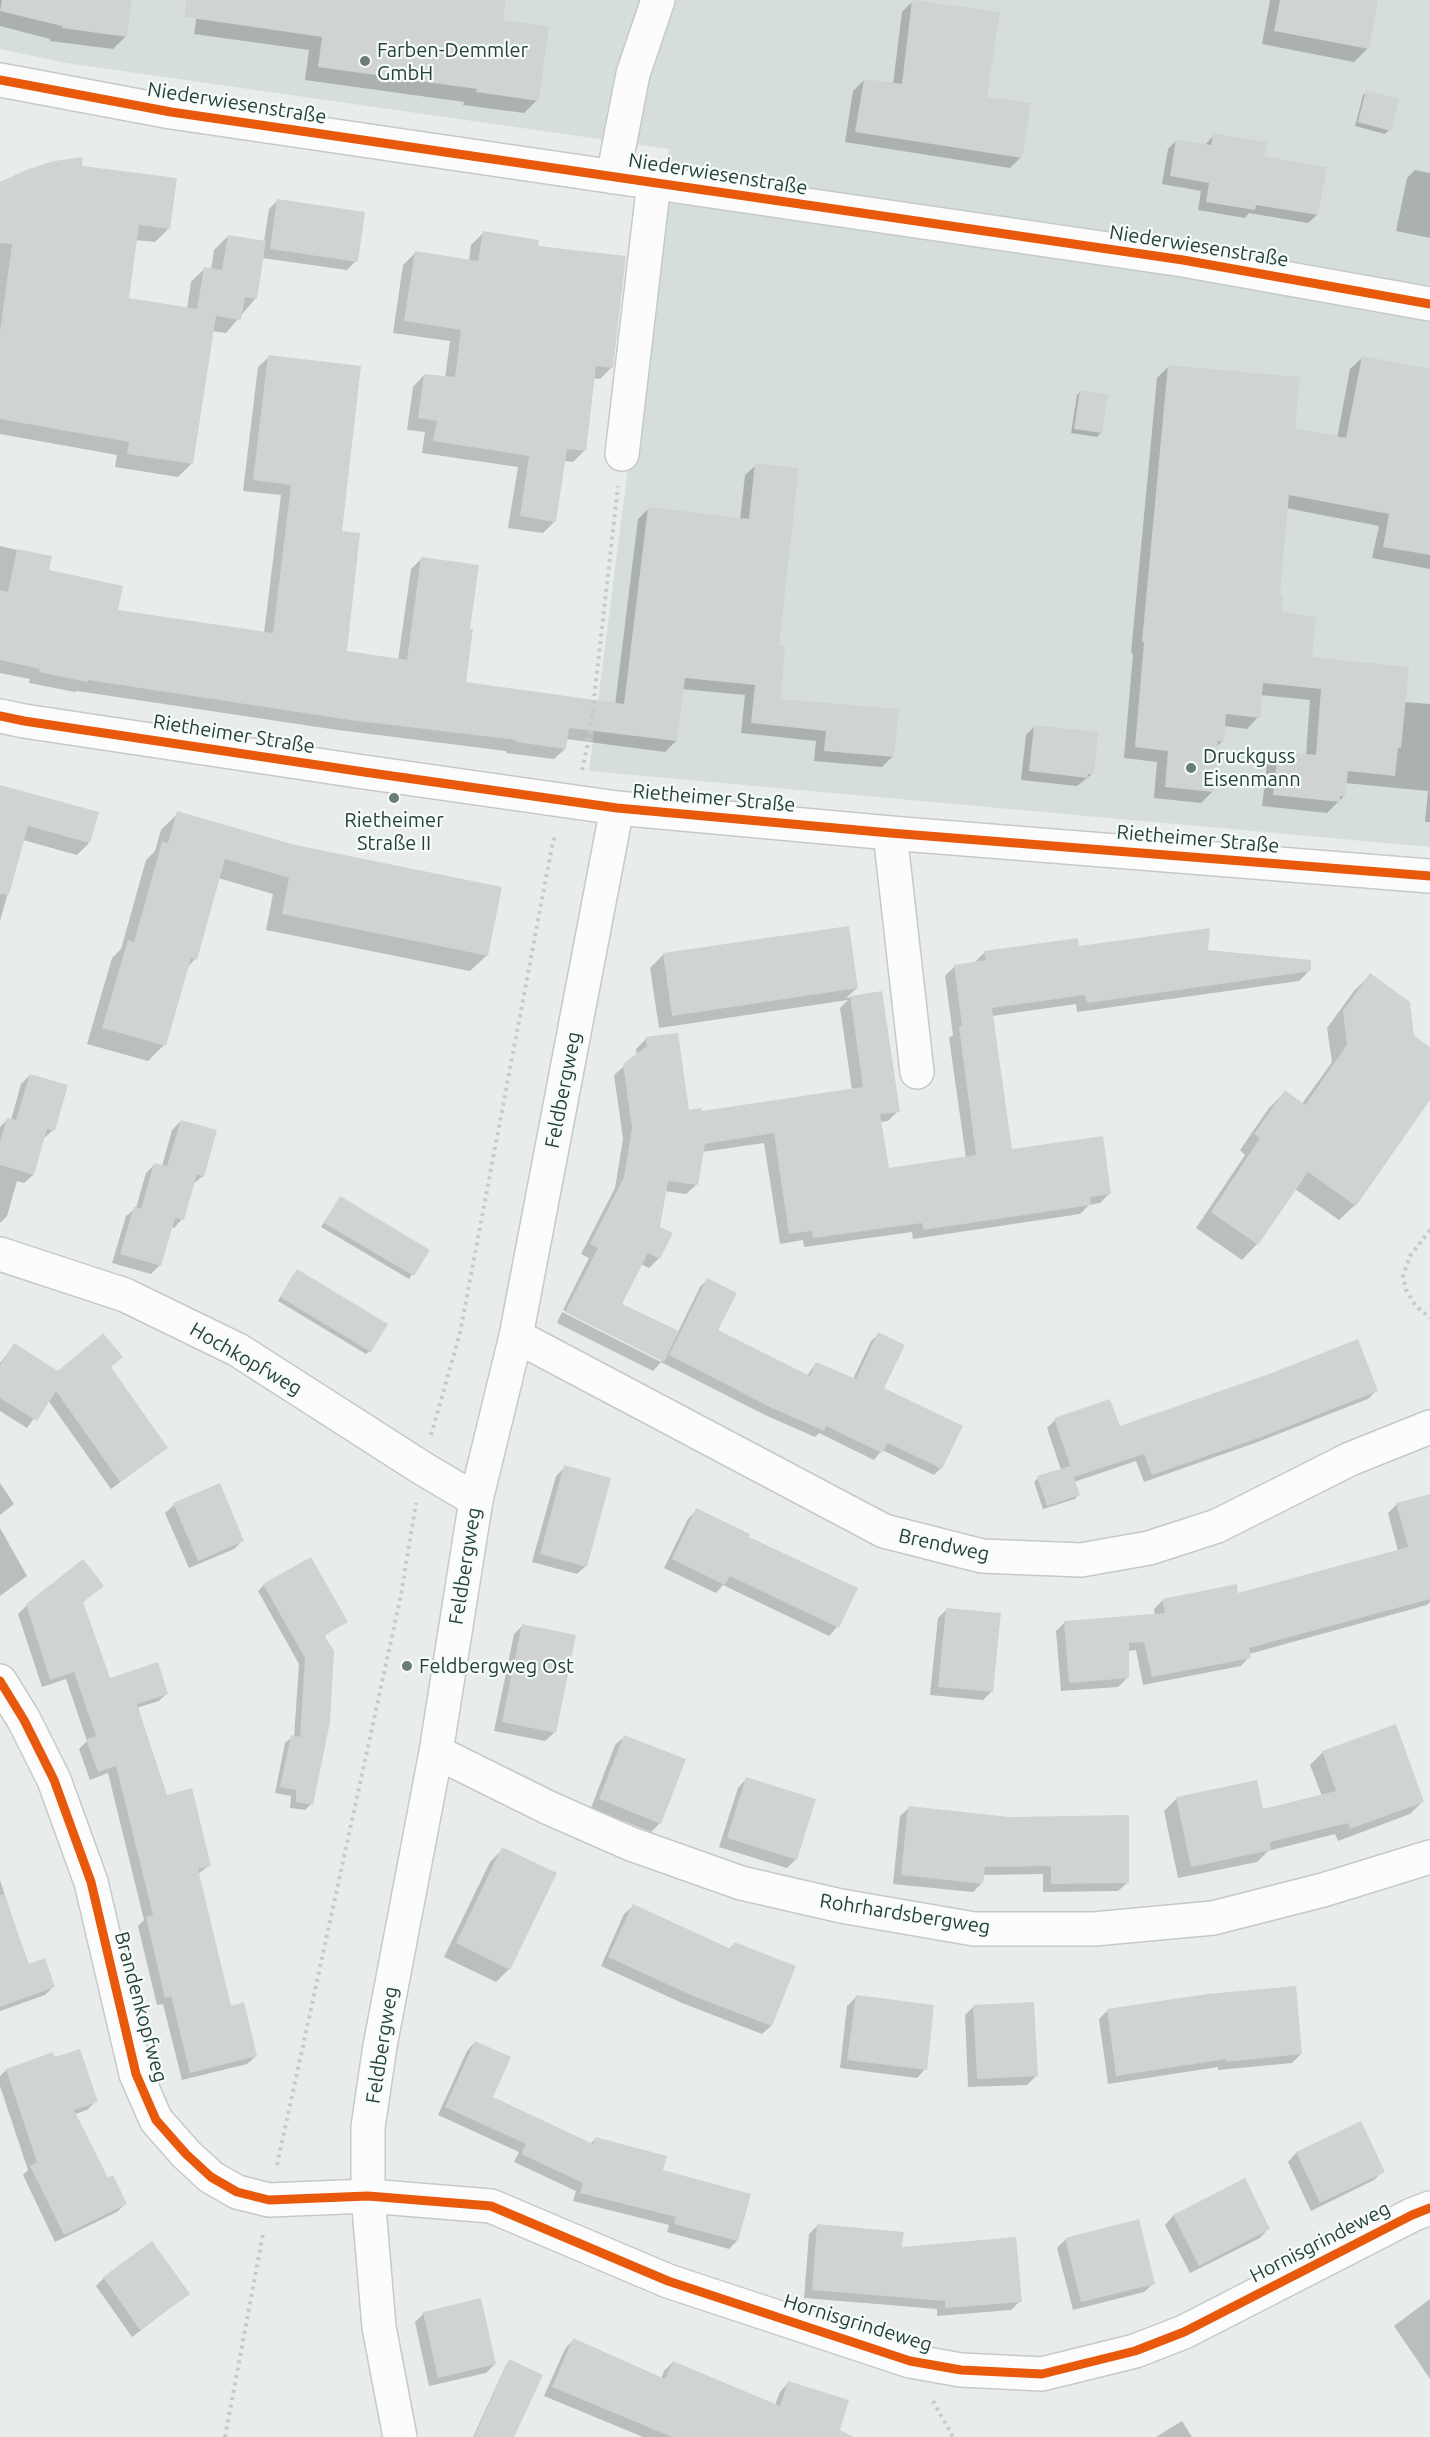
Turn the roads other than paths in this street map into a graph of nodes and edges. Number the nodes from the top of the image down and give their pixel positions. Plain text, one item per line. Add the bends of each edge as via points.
1 (658, 0) edge
2 (8, 90) edge
3 (614, 177) junction
4 (654, 182) junction
5 (1430, 304) edge
6 (622, 454) road end
7 (0, 716) edge
8 (617, 808) junction
9 (890, 832) junction
10 (1430, 876) edge
11 (917, 1072) dead end
12 (0, 1254) edge
13 (516, 1336) junction
14 (1430, 1427) edge
15 (476, 1500) junction
16 (0, 1681) edge
17 (436, 1752) junction
18 (1430, 1857) edge
19 (368, 2196) junction
20 (1430, 2208) edge
21 (400, 2437) edge

1 - 3 street via 633,74
2 - 3 street, Niederwiesenstraße
3 - 4 street, Niederwiesenstraße
4 - 5 street, Niederwiesenstraße via 1183,260
4 - 6 street
7 - 8 street, Rietheimer Straße
8 - 9 street, Rietheimer Straße
8 - 13 street, Feldbergweg
9 - 10 street, Rietheimer Straße
9 - 11 street
12 - 15 street, Hochkopfweg via 125,1295 238,1350
13 - 14 street, Brendweg via 884,1531 982,1556 1081,1560 1149,1548 1217,1526 1350,1459
13 - 15 street, Feldbergweg
15 - 17 street, Feldbergweg
16 - 19 street, Brandenkopfweg via 54,1780 87,1872 136,2074 156,2120 211,2177 237,2192 269,2200
17 - 18 street, Rohrhardsbergweg via 631,1844 741,1883 841,1906 974,1929 1094,1929 1213,1918
17 - 19 street, Feldbergweg via 380,2046 368,2127
19 - 20 street, Hornisgrindeweg via 491,2206 668,2281 910,2361 961,2370 1042,2374 1135,2351 1184,2332
19 - 21 street, Feldbergweg via 379,2327

